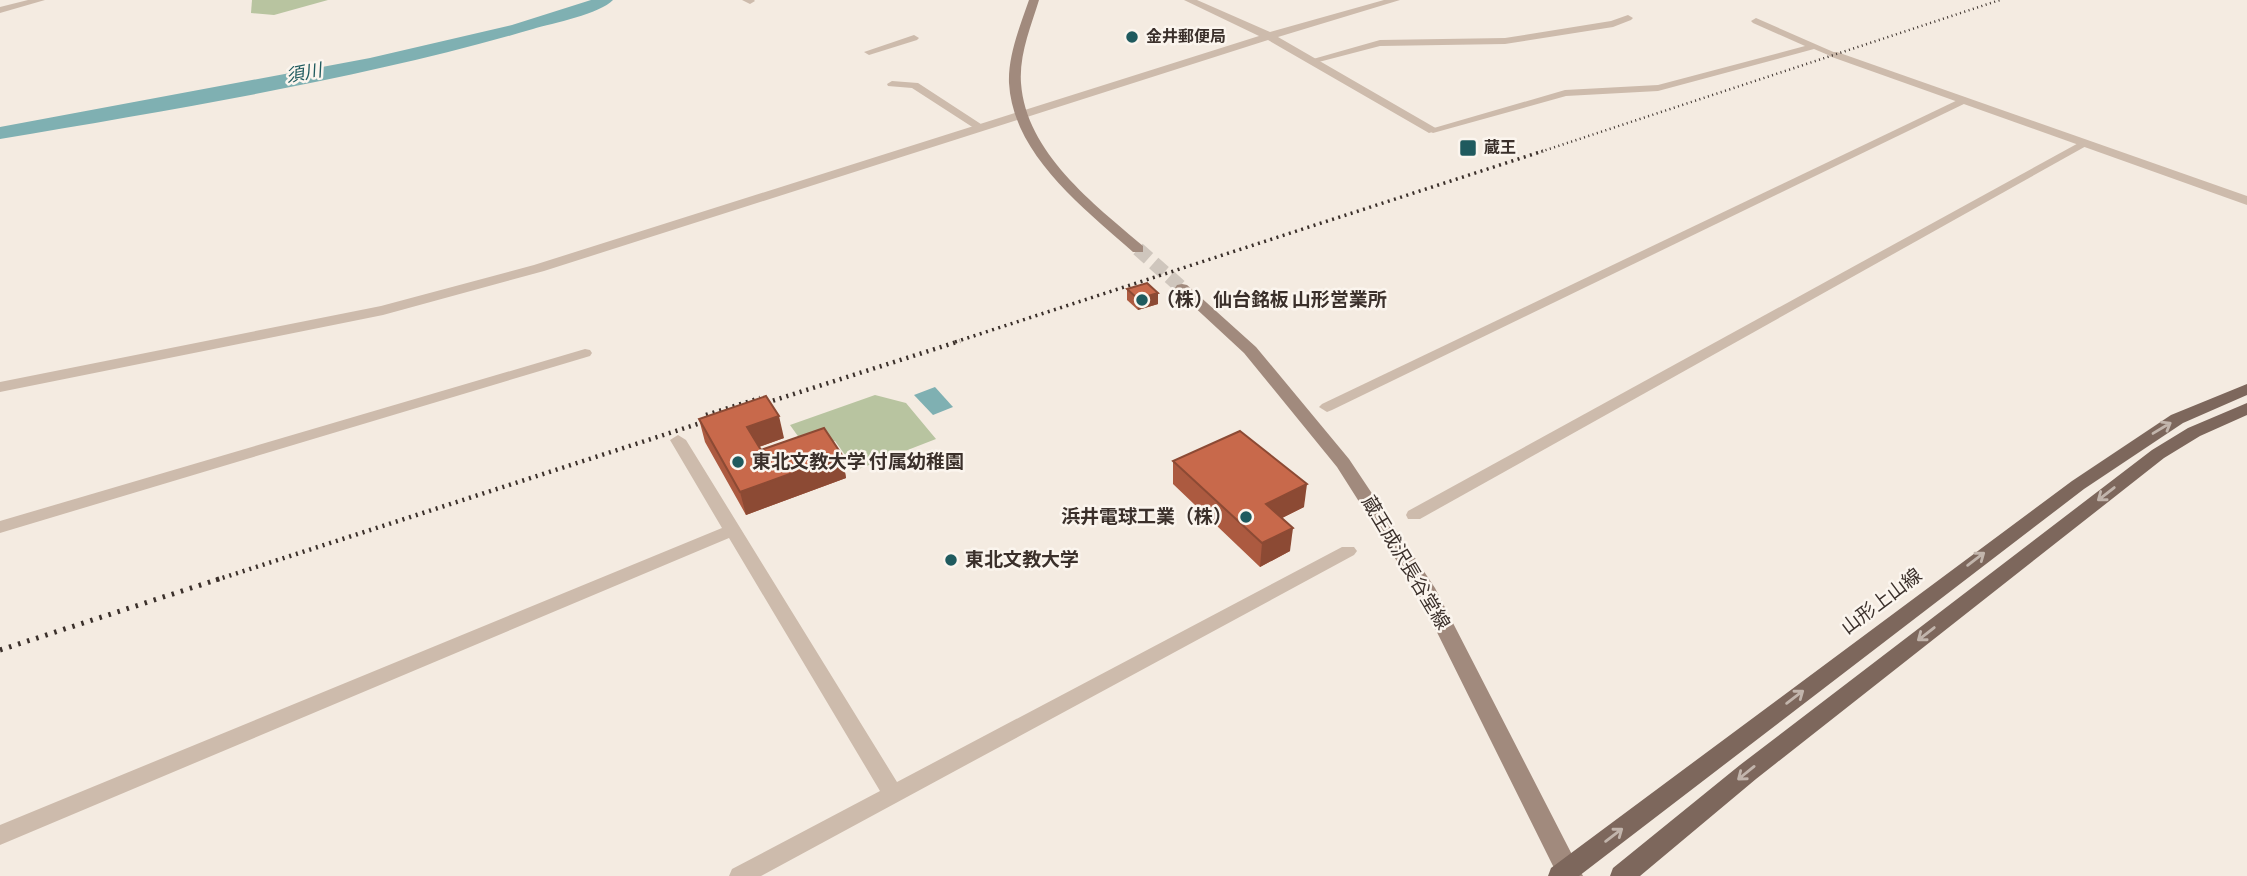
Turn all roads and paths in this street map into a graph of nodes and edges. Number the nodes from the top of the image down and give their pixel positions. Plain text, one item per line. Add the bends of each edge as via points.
1 (40, 0) edge
2 (1034, 0) edge
3 (1189, 0) edge
4 (1395, 0) edge
5 (0, 10) edge
6 (1628, 18) dead end
7 (1756, 22) dead end
8 (1269, 36) junction
9 (914, 38) dead end
10 (1815, 46) junction
11 (869, 52) dead end
12 (1833, 54) joint
13 (1311, 61) junction
14 (892, 84) dead end
15 (1964, 100) junction
16 (1023, 116) junction
17 (981, 128) junction
18 (1433, 130) joint
19 (2084, 143) junction
20 (2247, 201) edge
21 (1138, 249) tunnel mouth
22 (1182, 288) tunnel mouth
23 (585, 353) dead end
24 (0, 387) edge
25 (2247, 388) edge
26 (1327, 407) dead end
27 (2247, 408) edge
28 (678, 440) dead end
29 (1415, 515) dead end
30 (0, 527) edge
31 (733, 530) junction
32 (1348, 551) dead end
33 (893, 794) junction
34 (0, 835) edge
35 (1566, 874) edge
36 (740, 876) edge
37 (1622, 876) edge

1 - 5 street
2 - 16 main road via 1016,55 1015,86
3 - 8 street
4 - 8 street
6 - 13 street via 1505,41 1381,43
7 - 10 street
8 - 13 street
8 - 16 street
9 - 11 street
10 - 12 street
10 - 18 street via 1658,88 1565,93
12 - 15 street
13 - 18 street
14 - 17 street via 914,85
15 - 19 street
15 - 26 street
16 - 17 street
16 - 21 main road via 1058,173
17 - 24 street via 436,298
19 - 20 street
19 - 29 street
22 - 35 main road, 蔵王成沢長谷堂線 via 1250,350 1350,474 1428,593
23 - 30 street
35 -> 25 main road, 山形上山線 via 1984,553 2142,440
27 -> 37 main road via 2158,454 1748,772
28 - 31 street
31 - 33 street
31 - 34 street
32 - 33 street
33 - 36 street

